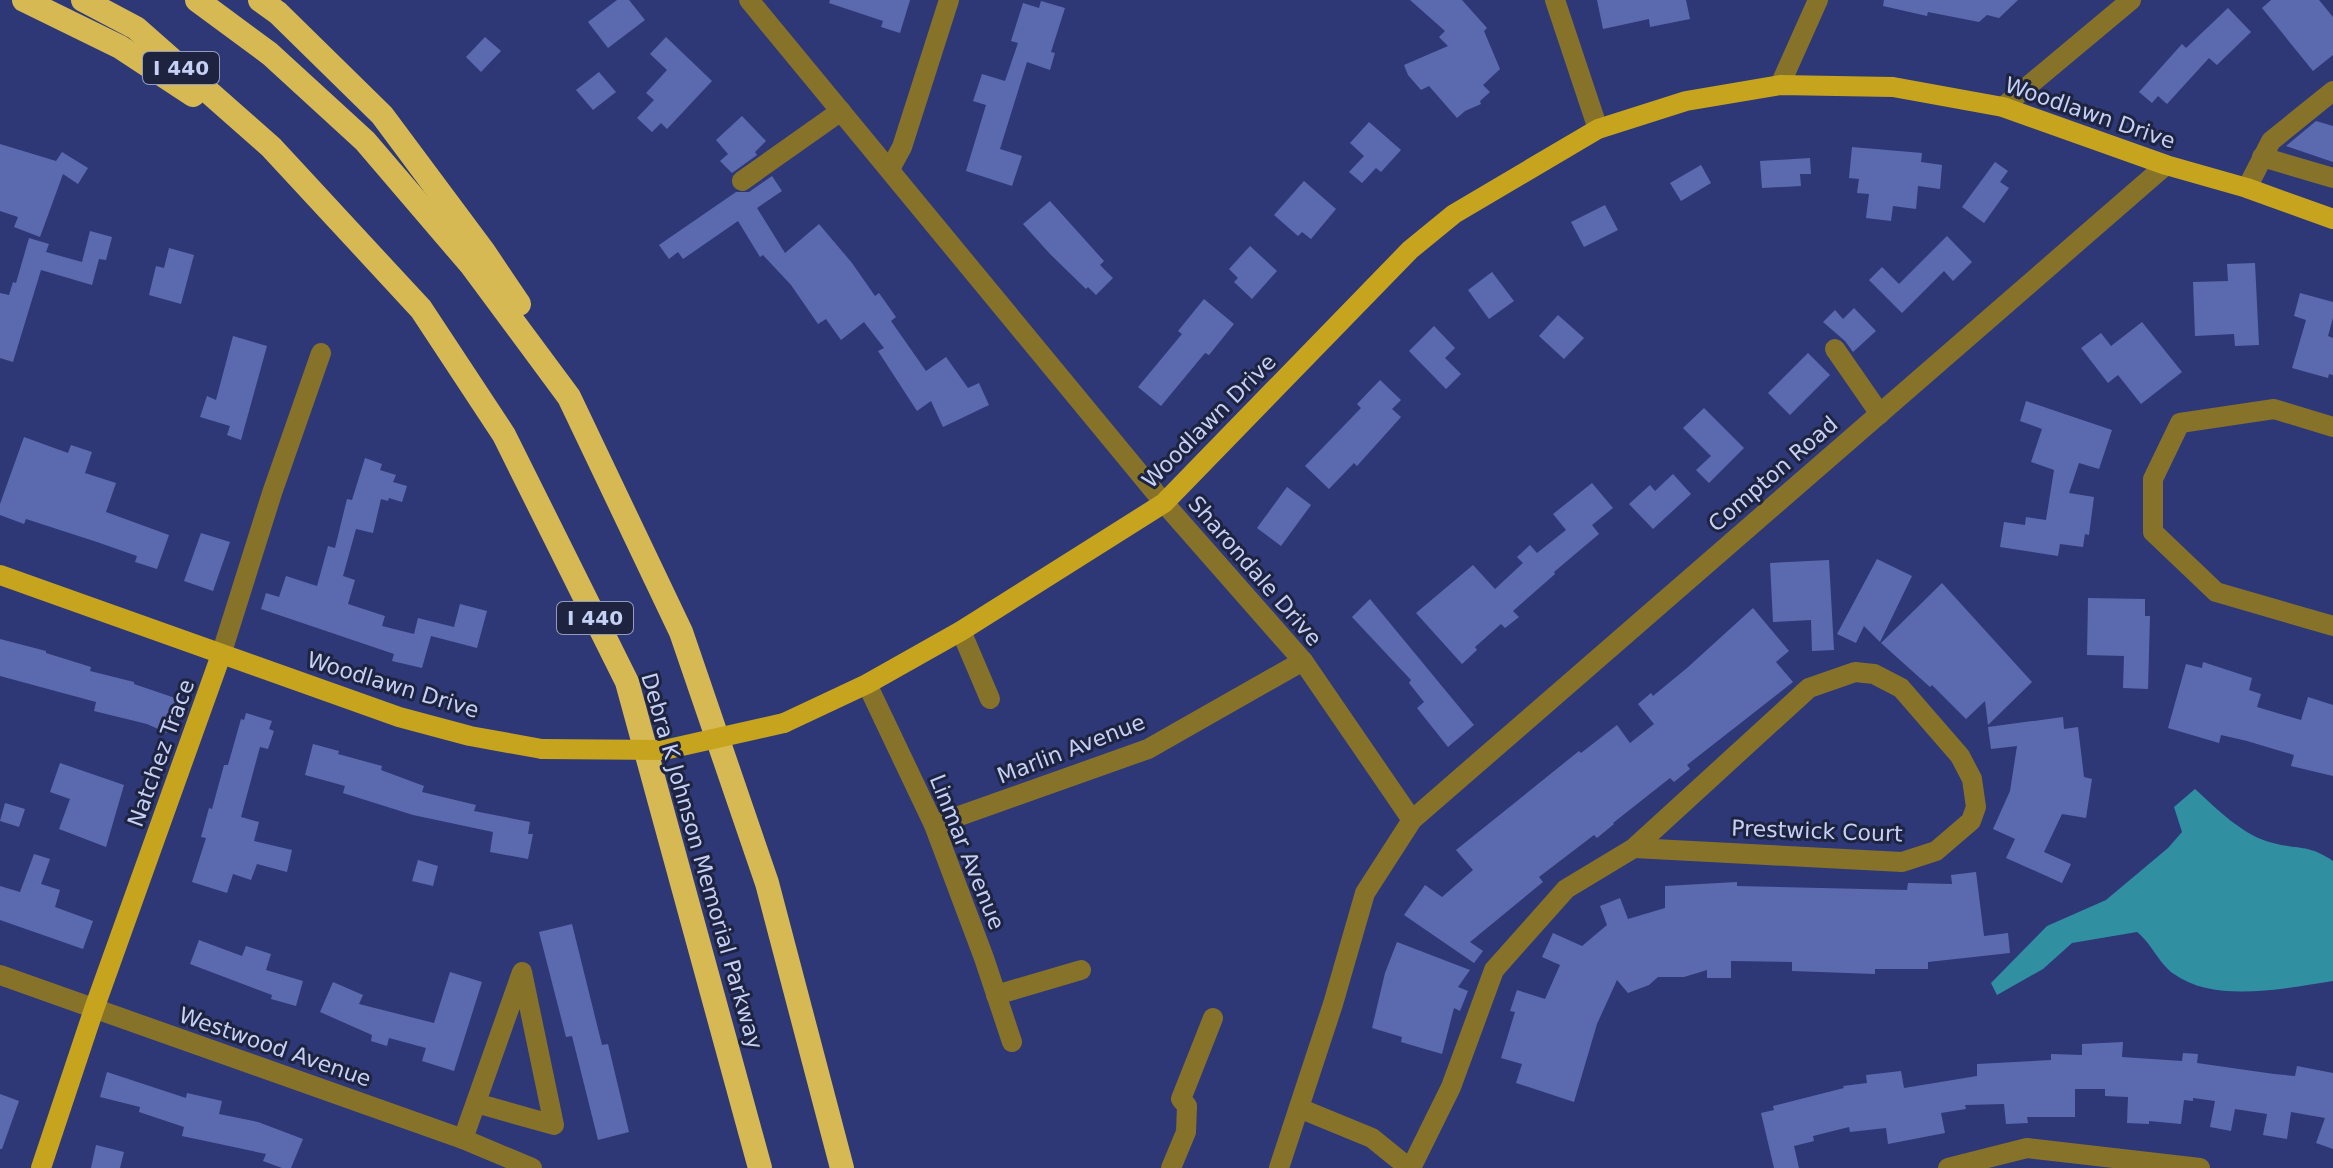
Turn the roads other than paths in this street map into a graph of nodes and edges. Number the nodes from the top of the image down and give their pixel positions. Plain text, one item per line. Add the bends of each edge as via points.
1 (24, 0) edge
2 (83, 0) edge
3 (197, 0) edge
4 (260, 0) edge
5 (749, 0) edge
6 (949, 0) edge
7 (1555, 0) edge
8 (1818, 0) edge
9 (2131, 0) edge
10 (1780, 85) junction
11 (2333, 91) edge
12 (2003, 107) junction
13 (841, 111) junction
14 (1598, 129) junction
15 (271, 147) junction
16 (2262, 157) junction
17 (2166, 165) junction
18 (890, 169) junction
19 (2333, 178) edge
20 (742, 181) dead end
21 (2247, 188) junction
22 (2333, 219) edge
23 (1835, 349) dead end
24 (321, 353) dead end
25 (569, 397) junction
26 (1880, 414) junction
27 (2333, 427) edge
28 (1164, 503) junction
29 (0, 575) edge
30 (2333, 626) edge
31 (961, 631) junction
32 (221, 655) junction
33 (1303, 661) junction
34 (867, 684) junction
35 (990, 699) dead end
36 (1412, 820) junction
37 (934, 825) junction
38 (1634, 848) junction
39 (1081, 970) dead end
40 (0, 975) edge
41 (996, 995) junction
42 (94, 1009) junction
43 (1213, 1018) dead end
44 (1012, 1042) dead end
45 (476, 1103) junction
46 (1299, 1108) junction
47 (463, 1139) junction
48 (41, 1168) edge
49 (532, 1168) edge
50 (760, 1168) edge
51 (842, 1168) edge
52 (1171, 1168) edge
53 (1279, 1168) edge
54 (1410, 1168) edge
55 (1948, 1168) edge
56 (2200, 1168) edge

1 - 15 highway via 120,47
2 - 15 highway, Debra K Johnson Memorial Parkway / I 440 via 136,28
3 - 25 highway, Debra K Johnson Memorial Parkway / I 440 via 270,54 365,141 472,266
4 - 25 highway via 382,115 492,263
5 - 13 street, Sharondale Drive
6 - 18 street via 902,147
7 - 14 street
8 - 10 street
9 - 12 street
10 - 12 main road, Woodlawn Drive via 1893,87
10 - 14 main road, Woodlawn Drive via 1686,101
11 - 16 street via 2271,141
12 - 17 main road, Woodlawn Drive
13 - 18 street, Sharondale Drive
13 - 20 street
14 - 28 main road, Woodlawn Drive via 1454,214 1410,250
15 - 50 highway, Debra K Johnson Memorial Parkway / I 440 via 421,309 504,435 627,682
16 - 19 street
16 - 21 street
17 - 21 main road, Woodlawn Drive
17 - 26 street, Compton Road
18 - 28 street, Sharondale Drive
21 - 22 main road, Woodlawn Drive
23 - 26 street
24 - 32 street, Natchez Trace
25 - 51 highway, Debra K Johnson Memorial Parkway / I 440 via 681,632 767,883
26 - 36 street, Compton Road
27 - 30 street via 2274,409 2180,423 2153,479 2153,532 2216,592
28 - 31 main road, Woodlawn Drive
28 - 33 street, Sharondale Drive
29 - 32 main road, Woodlawn Drive
31 - 34 main road, Woodlawn Drive
31 - 35 street
32 - 34 main road, Woodlawn Drive, bridge via 399,717 542,749 664,750 784,723
32 - 42 main road, Natchez Trace
33 - 36 street, Sharondale Drive
33 - 37 street, Marlin Avenue via 1148,749
34 - 37 street, Linmar Avenue
36 - 46 street via 1365,893
37 - 41 street, Linmar Avenue
38 - 38 street, Prestwick Court via 1902,862 1936,851 1971,821 1976,807 1972,779 1960,756 1901,688 1874,674 1855,672 1809,688
38 - 54 street, Prestwick Court via 1566,889 1494,970 1451,1087
39 - 41 street
40 - 42 street, Westwood Avenue
41 - 44 street, Linmar Avenue
42 - 47 street, Westwood Avenue
42 - 48 main road, Natchez Trace
43 - 52 street via 1181,1099 1187,1106 1186,1132
45 - 45 street via 522,972 554,1125
45 - 47 street
46 - 53 street
46 - 54 street via 1372,1138
47 - 49 street, Westwood Avenue
55 - 56 street via 2027,1148

